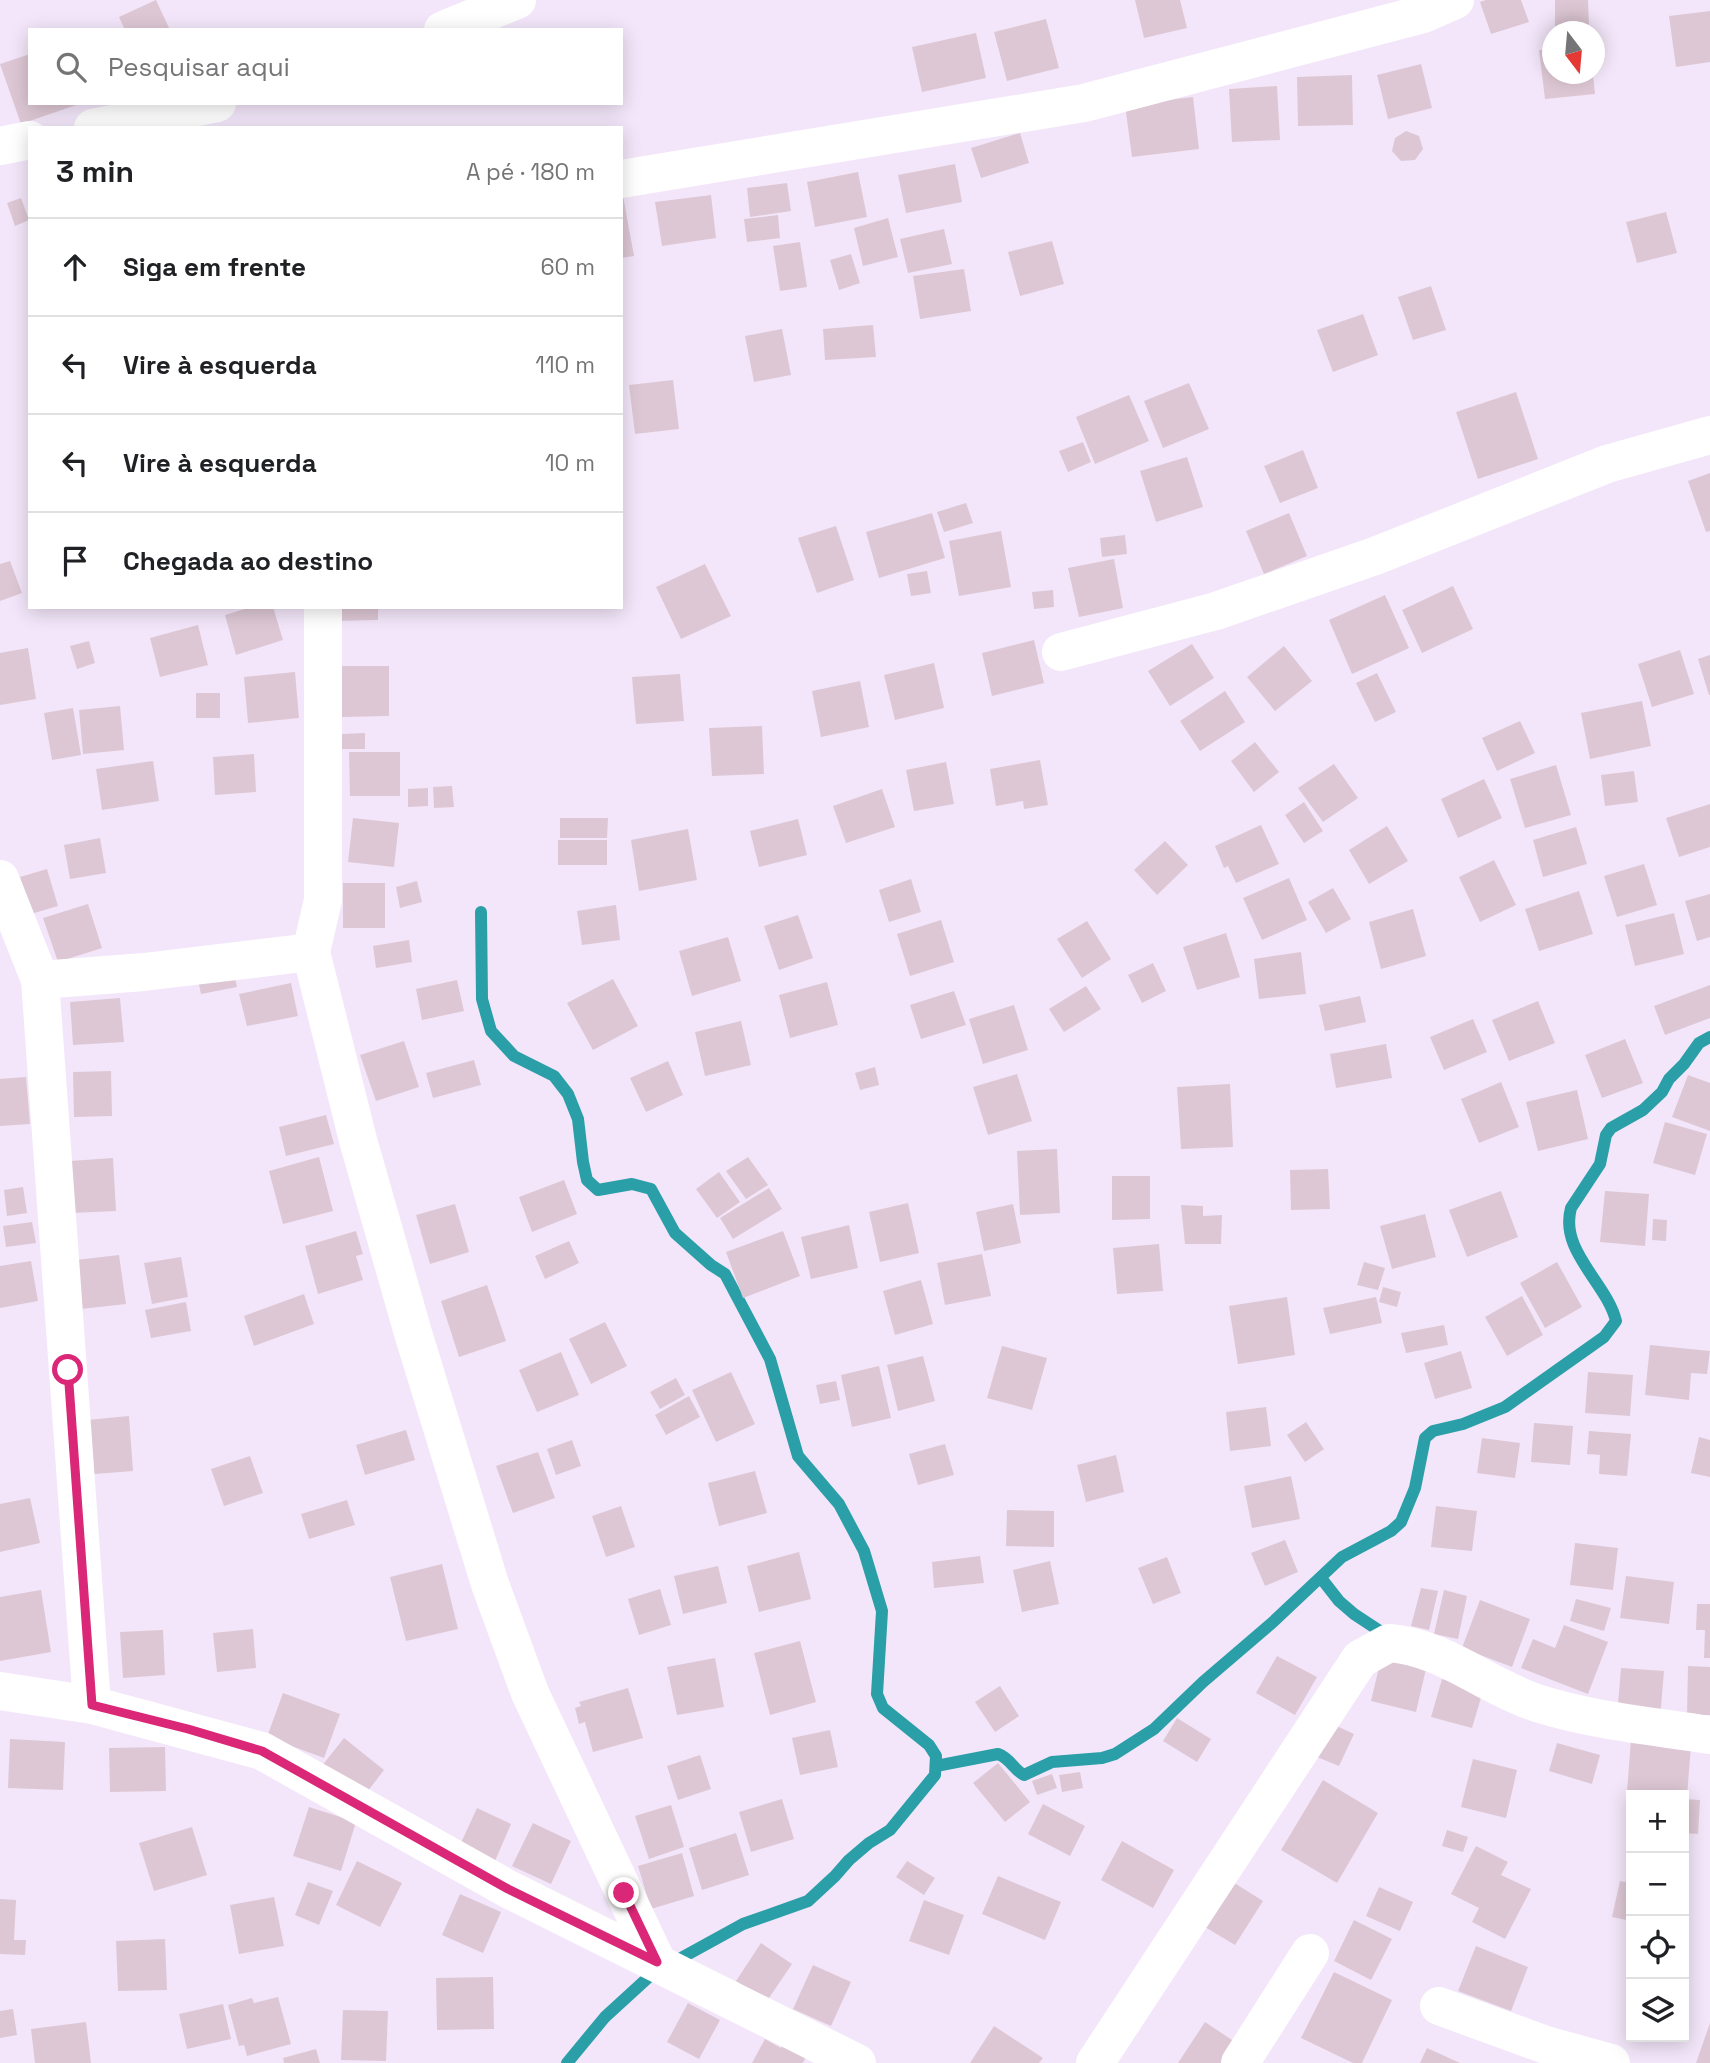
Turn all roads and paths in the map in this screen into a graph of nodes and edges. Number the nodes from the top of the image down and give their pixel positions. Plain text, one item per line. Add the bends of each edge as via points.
1 (517, 0) edge
2 (1455, 0) edge
3 (443, 19) edge
4 (207, 105) edge
5 (103, 126) edge
6 (28, 140) edge
7 (0, 146) edge
8 (623, 179) edge
9 (1710, 435) edge
10 (323, 609) edge
11 (1061, 652) dead end
12 (0, 878) edge
13 (311, 952) junction
14 (40, 979) junction
15 (0, 1691) edge
16 (92, 1705) junction
17 (1710, 1735) edge
18 (1310, 1953) dead end
19 (657, 1962) junction
20 (1439, 2006) dead end
21 (857, 2063) edge
22 (1095, 2063) edge
23 (1240, 2063) edge
24 (1611, 2063) edge

1 - 3 street
2 - 8 street via 1423,14 1084,103
4 - 5 street
6 - 7 street
9 - 11 street via 1607,464 1375,556 1216,611
10 - 13 street via 323,900
12 - 14 street
13 - 14 street
13 - 19 street via 358,1140 490,1584 530,1693
14 - 16 street
15 - 16 street
16 - 19 street via 262,1751 508,1889
17 - 22 street via 1602,1720 1536,1703 1430,1651 1389,1643 1360,1659
18 - 23 street
19 - 21 street
20 - 24 street

